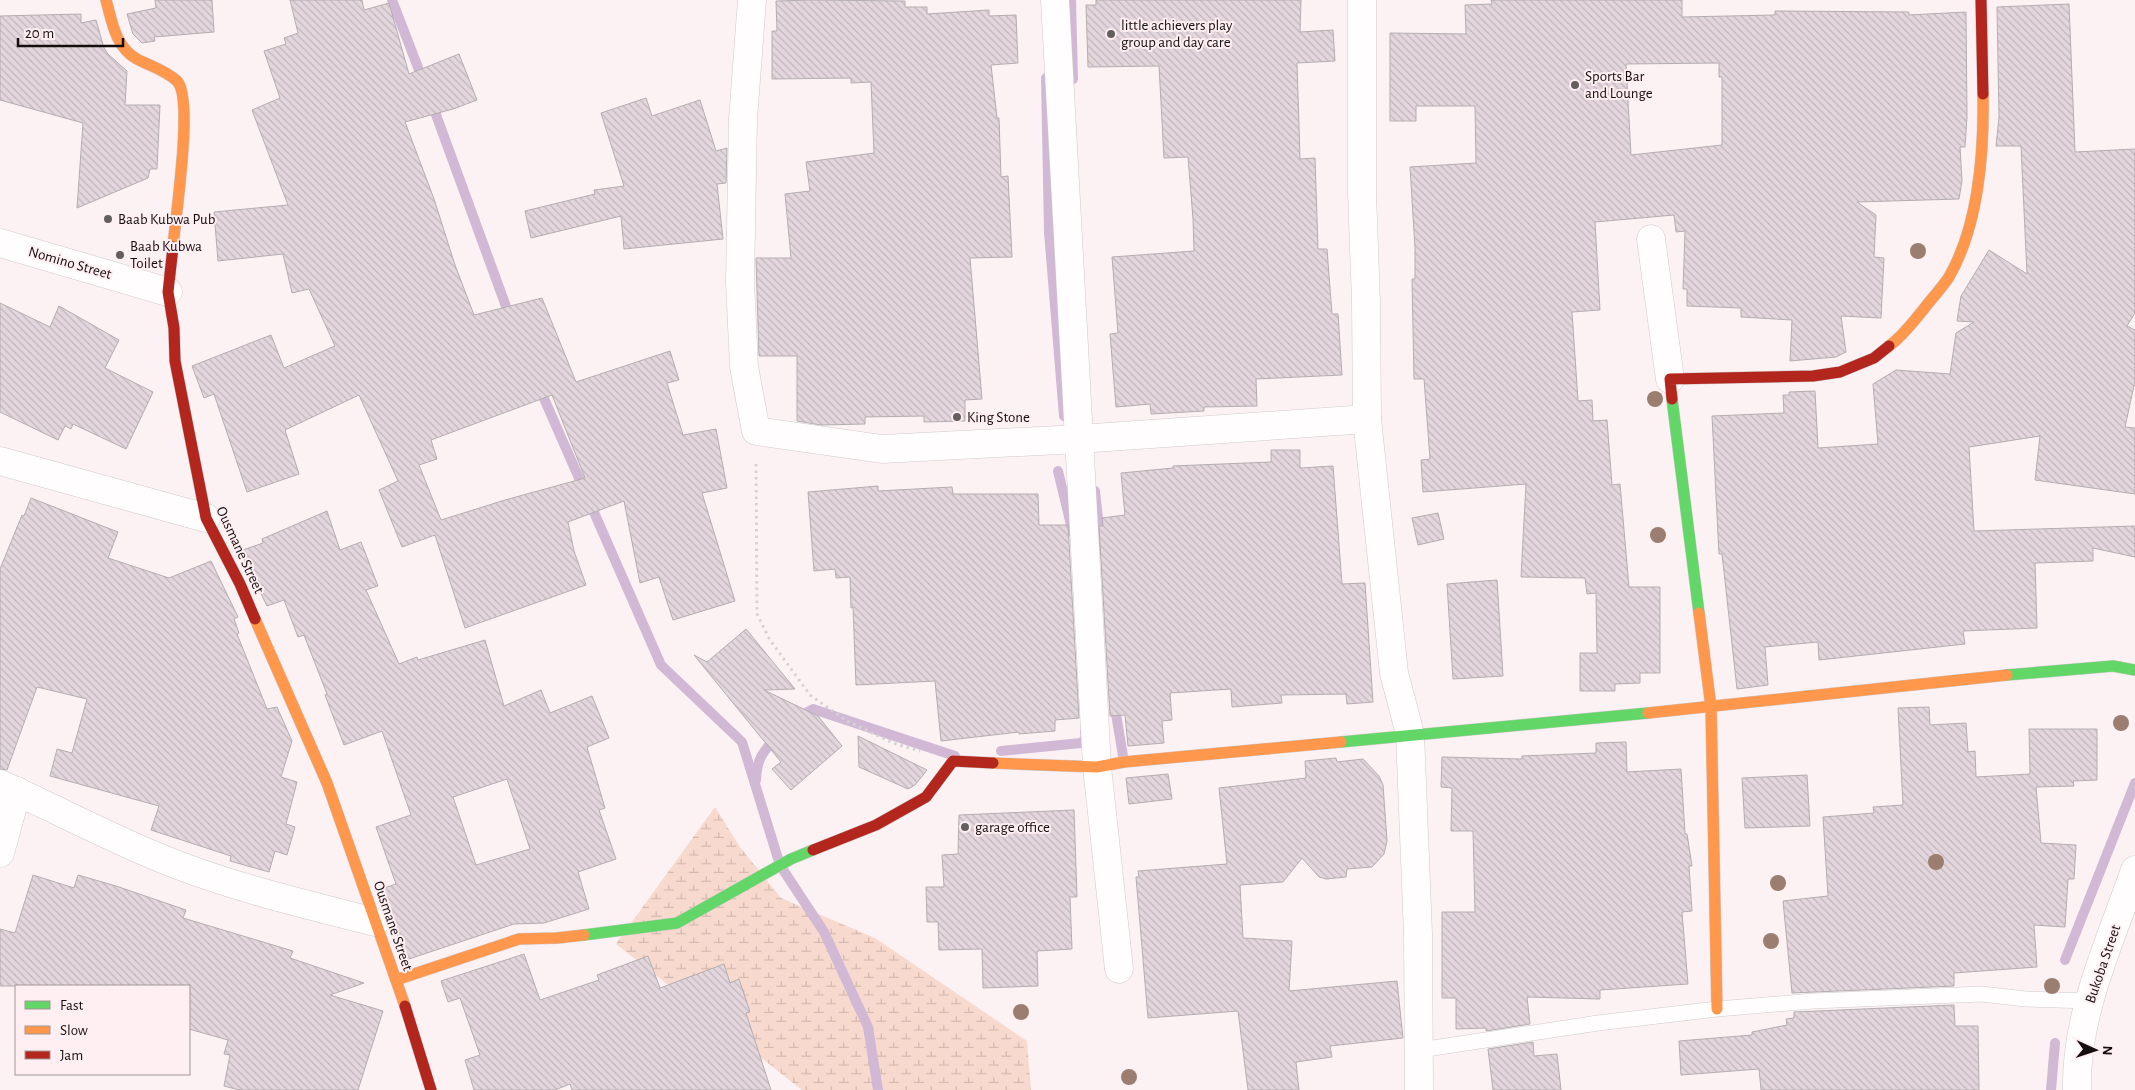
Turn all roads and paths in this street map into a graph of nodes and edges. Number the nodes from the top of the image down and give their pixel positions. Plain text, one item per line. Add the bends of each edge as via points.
1 (106, 0) edge
2 (752, 0) edge
3 (1055, 0) edge
4 (1362, 0) edge
5 (1981, 0) edge
6 (1651, 239) dead end
7 (0, 243) edge
8 (168, 292) junction
9 (1670, 379) junction
10 (1367, 419) junction
11 (756, 431) junction
12 (1079, 438) junction
13 (0, 461) edge
14 (206, 518) junction
15 (2135, 670) edge
16 (1712, 707) junction
17 (1410, 734) junction
18 (953, 761) junction
19 (1098, 767) junction
20 (9, 788) edge
21 (0, 853) edge
22 (2135, 870) edge
23 (375, 922) junction
24 (1120, 969) dead end
25 (396, 980) junction
26 (2090, 1001) junction
27 (1717, 1009) junction
28 (1420, 1050) junction
29 (431, 1090) edge
30 (1419, 1090) edge
31 (2077, 1090) edge

1 - 8 street, Ousmane Street via 119,43 135,58 160,69 178,82 183,94 184,134
2 - 11 street via 743,119 740,282 744,367
3 - 12 street
4 - 10 street
5 - 9 street via 1984,117 1970,228 1949,278 1906,331 1874,358 1840,372 1813,376
6 - 9 street
7 - 8 street, Nomino Street
8 - 14 street, Ousmane Street via 175,361
9 - 16 street
10 - 12 street
10 - 17 street via 1394,673
11 - 12 street via 882,449
11 - 18 path via 757,614 770,640 810,694 847,721 893,743
12 - 19 street
13 - 14 street
14 - 23 street, Ousmane Street via 240,584 327,783
15 - 16 street via 2112,666 2065,669
16 - 17 street
16 - 27 street
17 - 19 street
17 - 28 street
18 - 19 street
18 - 25 street via 926,797 876,825 791,859 677,923 557,938 519,939
19 - 24 street
20 - 21 street
20 - 23 street via 176,864 249,889
22 - 26 street, Bukoba Street
23 - 25 street, Ousmane Street
25 - 29 street, Ousmane Street
26 - 27 lane via 1982,994 1812,1001
26 - 31 street, Bukoba Street via 2080,1044
27 - 28 lane via 1530,1032
28 - 30 street

